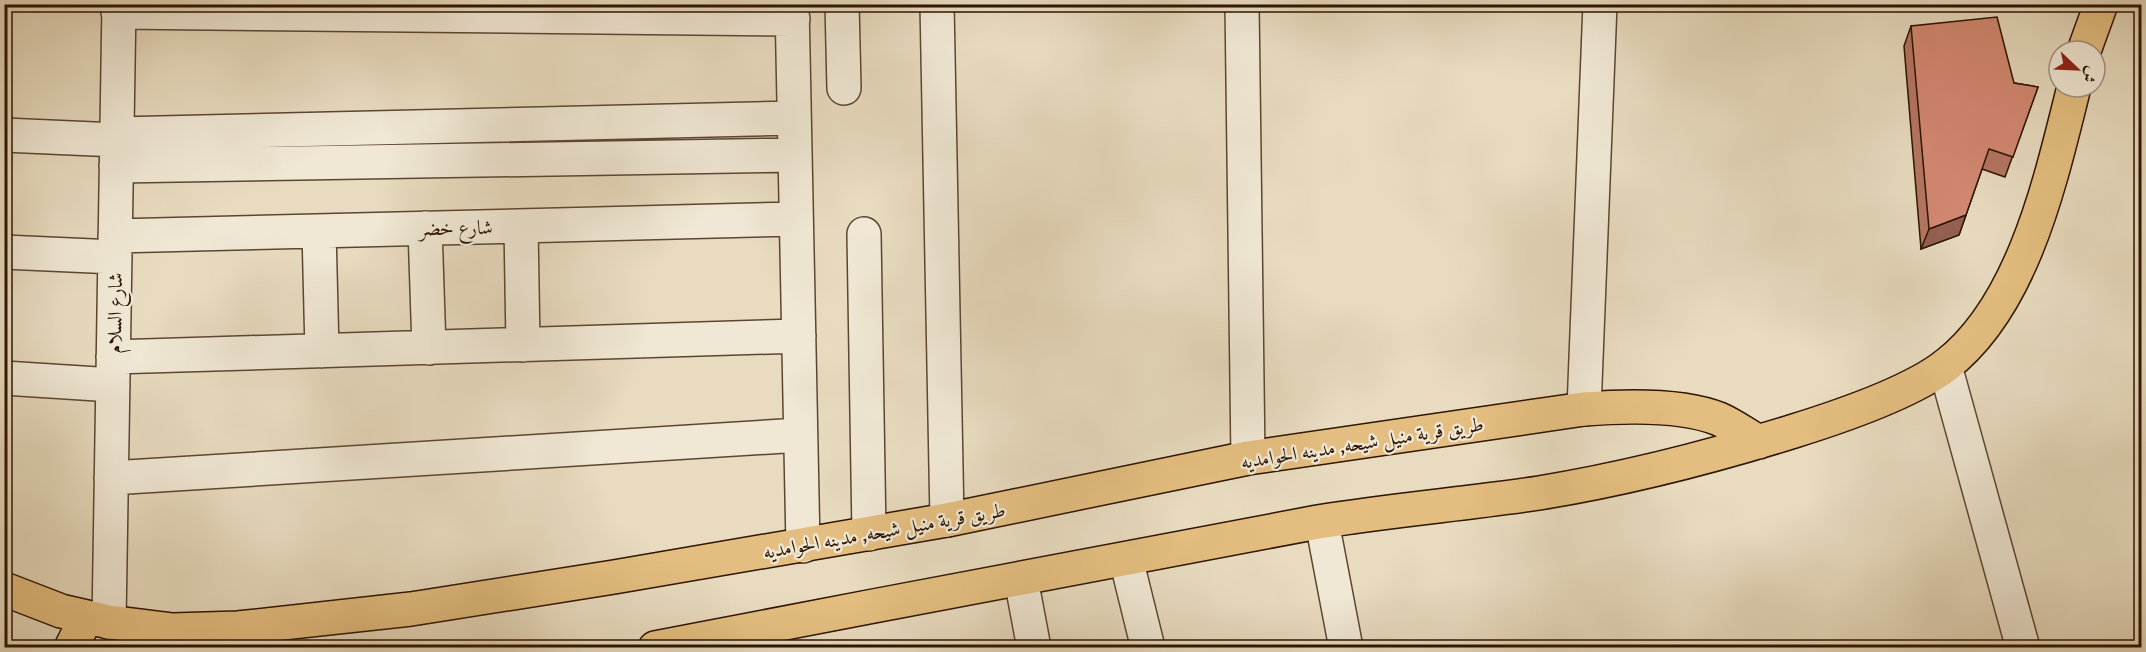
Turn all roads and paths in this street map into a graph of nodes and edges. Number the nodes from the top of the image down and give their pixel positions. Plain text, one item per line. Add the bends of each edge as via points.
1 (842, 4) edge
2 (937, 4) edge
3 (1242, 4) edge
4 (1600, 4) edge
5 (2101, 4) edge
6 (118, 8) edge
7 (792, 12) edge
8 (2088, 39) edge
9 (844, 88) dead end
10 (2071, 99) edge
11 (794, 118) junction
12 (4, 135) edge
13 (117, 147) junction
14 (795, 155) junction
15 (796, 219) junction
16 (521, 226) junction
17 (425, 228) junction
18 (319, 231) junction
19 (864, 234) dead end
20 (115, 247) junction
21 (4, 252) edge
22 (799, 336) junction
23 (523, 345) junction
24 (429, 348) junction
25 (322, 351) junction
26 (1945, 366) junction
27 (113, 371) junction
28 (4, 378) edge
29 (1584, 409) junction
30 (800, 435) junction
31 (1759, 442) junction
32 (1248, 458) junction
33 (111, 478) junction
34 (947, 520) junction
35 (1322, 522) junction
36 (870, 534) junction
37 (803, 546) junction
38 (1126, 559) junction
39 (1021, 579) junction
40 (4, 589) edge
41 (97, 620) junction
42 (71, 648) edge
43 (655, 648) edge
44 (1034, 648) edge
45 (1148, 648) edge
46 (1346, 648) edge
47 (2023, 648) edge

1 - 9 street
2 - 34 street
3 - 32 street
4 - 29 street
5 - 8 main road
6 - 7 street
6 - 13 street, شارع السلام
7 - 11 street
10 - 26 main road via 2038,222 2011,282 1980,331
11 - 13 street
11 - 14 street
12 - 13 street
13 - 14 street
13 - 20 street, شارع السلام
14 - 15 street
15 - 16 street, شارع خضر
15 - 22 street
16 - 17 street, شارع خضر
16 - 23 street
17 - 18 street, شارع خضر
17 - 24 street
18 - 20 street, شارع خضر
18 - 25 street
19 - 36 street
20 - 21 street, شارع خضر
20 - 27 street, شارع السلام
22 - 23 street
22 - 30 street
23 - 24 street
24 - 25 street
25 - 27 street
26 - 31 main road via 1890,396
26 - 47 street
27 - 28 street
27 - 33 street, شارع السلام
29 - 31 main road, طريق قرية منيل شيحه, مدينه الحوامديه via 1627,406 1718,418
29 - 32 main road, طريق قرية منيل شيحه, مدينه الحوامديه
30 - 33 street
30 - 37 street
31 - 35 main road via 1701,459 1540,492
32 - 34 main road, طريق قرية منيل شيحه, مدينه الحوامديه
33 - 41 street, شارع السلام
34 - 36 main road, طريق قرية منيل شيحه, مدينه الحوامديه
35 - 38 main road
35 - 46 street
36 - 37 main road, طريق قرية منيل شيحه, مدينه الحوامديه
37 - 41 main road, طريق قرية منيل شيحه, مدينه الحوامديه via 411,609 238,628 173,630
38 - 39 main road
38 - 45 street
39 - 43 main road
39 - 44 street
40 - 41 main road, طريق قرية منيل شيحه, مدينه الحوامديه
41 - 42 main road

